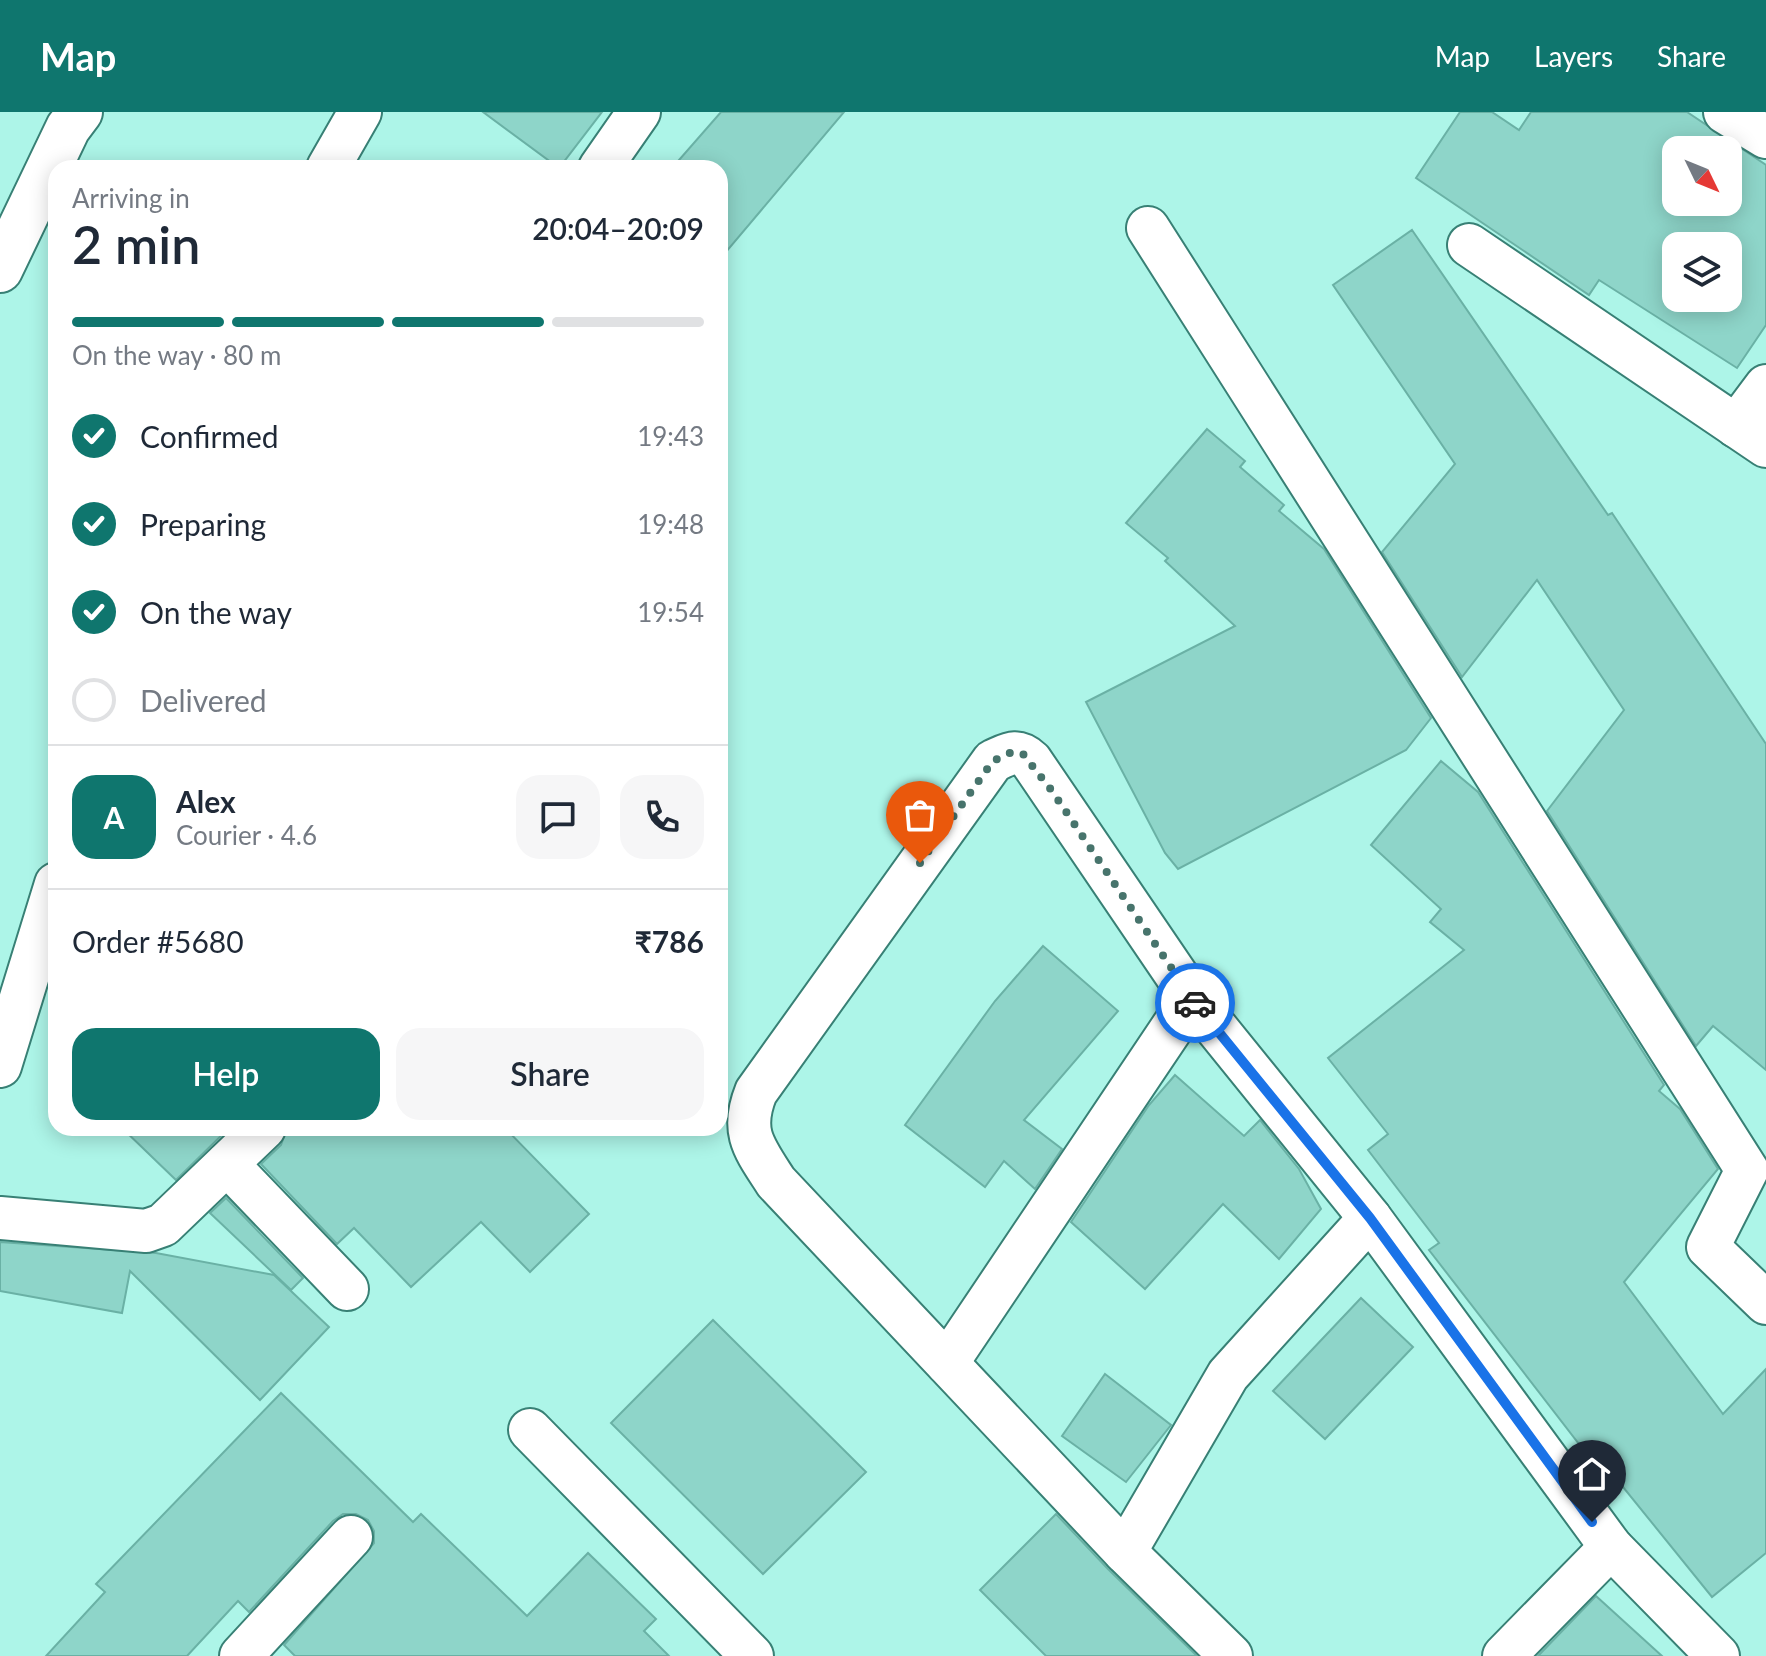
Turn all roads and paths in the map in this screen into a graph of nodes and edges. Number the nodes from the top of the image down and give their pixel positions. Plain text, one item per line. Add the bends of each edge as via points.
1 (80, 112) edge
2 (360, 112) edge
3 (639, 112) edge
4 (1725, 112) edge
5 (1766, 137) edge
6 (53, 160) edge
7 (333, 160) edge
8 (606, 160) edge
9 (48, 170) edge
10 (1148, 228) dead end
11 (1469, 245) dead end
12 (0, 270) edge
13 (1766, 386) edge
14 (1751, 436) edge
15 (48, 910) edge
16 (1192, 998) junction
17 (0, 1066) edge
18 (256, 1136) edge
19 (1756, 1156) edge
20 (227, 1164) junction
21 (0, 1218) edge
22 (1370, 1218) junction
23 (347, 1289) dead end
24 (1766, 1303) edge
25 (947, 1363) junction
26 (530, 1430) dead end
27 (351, 1537) dead end
28 (1611, 1547) junction
29 (1125, 1552) junction
30 (241, 1656) edge
31 (752, 1656) edge
32 (1231, 1656) edge
33 (1504, 1656) edge
34 (1718, 1656) edge

1 - 6 street
2 - 7 street
3 - 8 street
4 - 5 street
9 - 12 street
10 - 19 street
11 - 14 street
13 - 14 street
15 - 17 street
16 - 22 street
16 - 25 street
16 - 25 street via 1031,761 1012,752 993,761 756,1092 747,1115 752,1145 776,1182
18 - 20 street
19 - 24 street via 1708,1247
20 - 21 street via 163,1225 146,1231
20 - 23 street
22 - 28 street
22 - 29 street via 1228,1375
25 - 29 street
26 - 31 street
27 - 30 street
28 - 33 street
28 - 34 street
29 - 32 street

